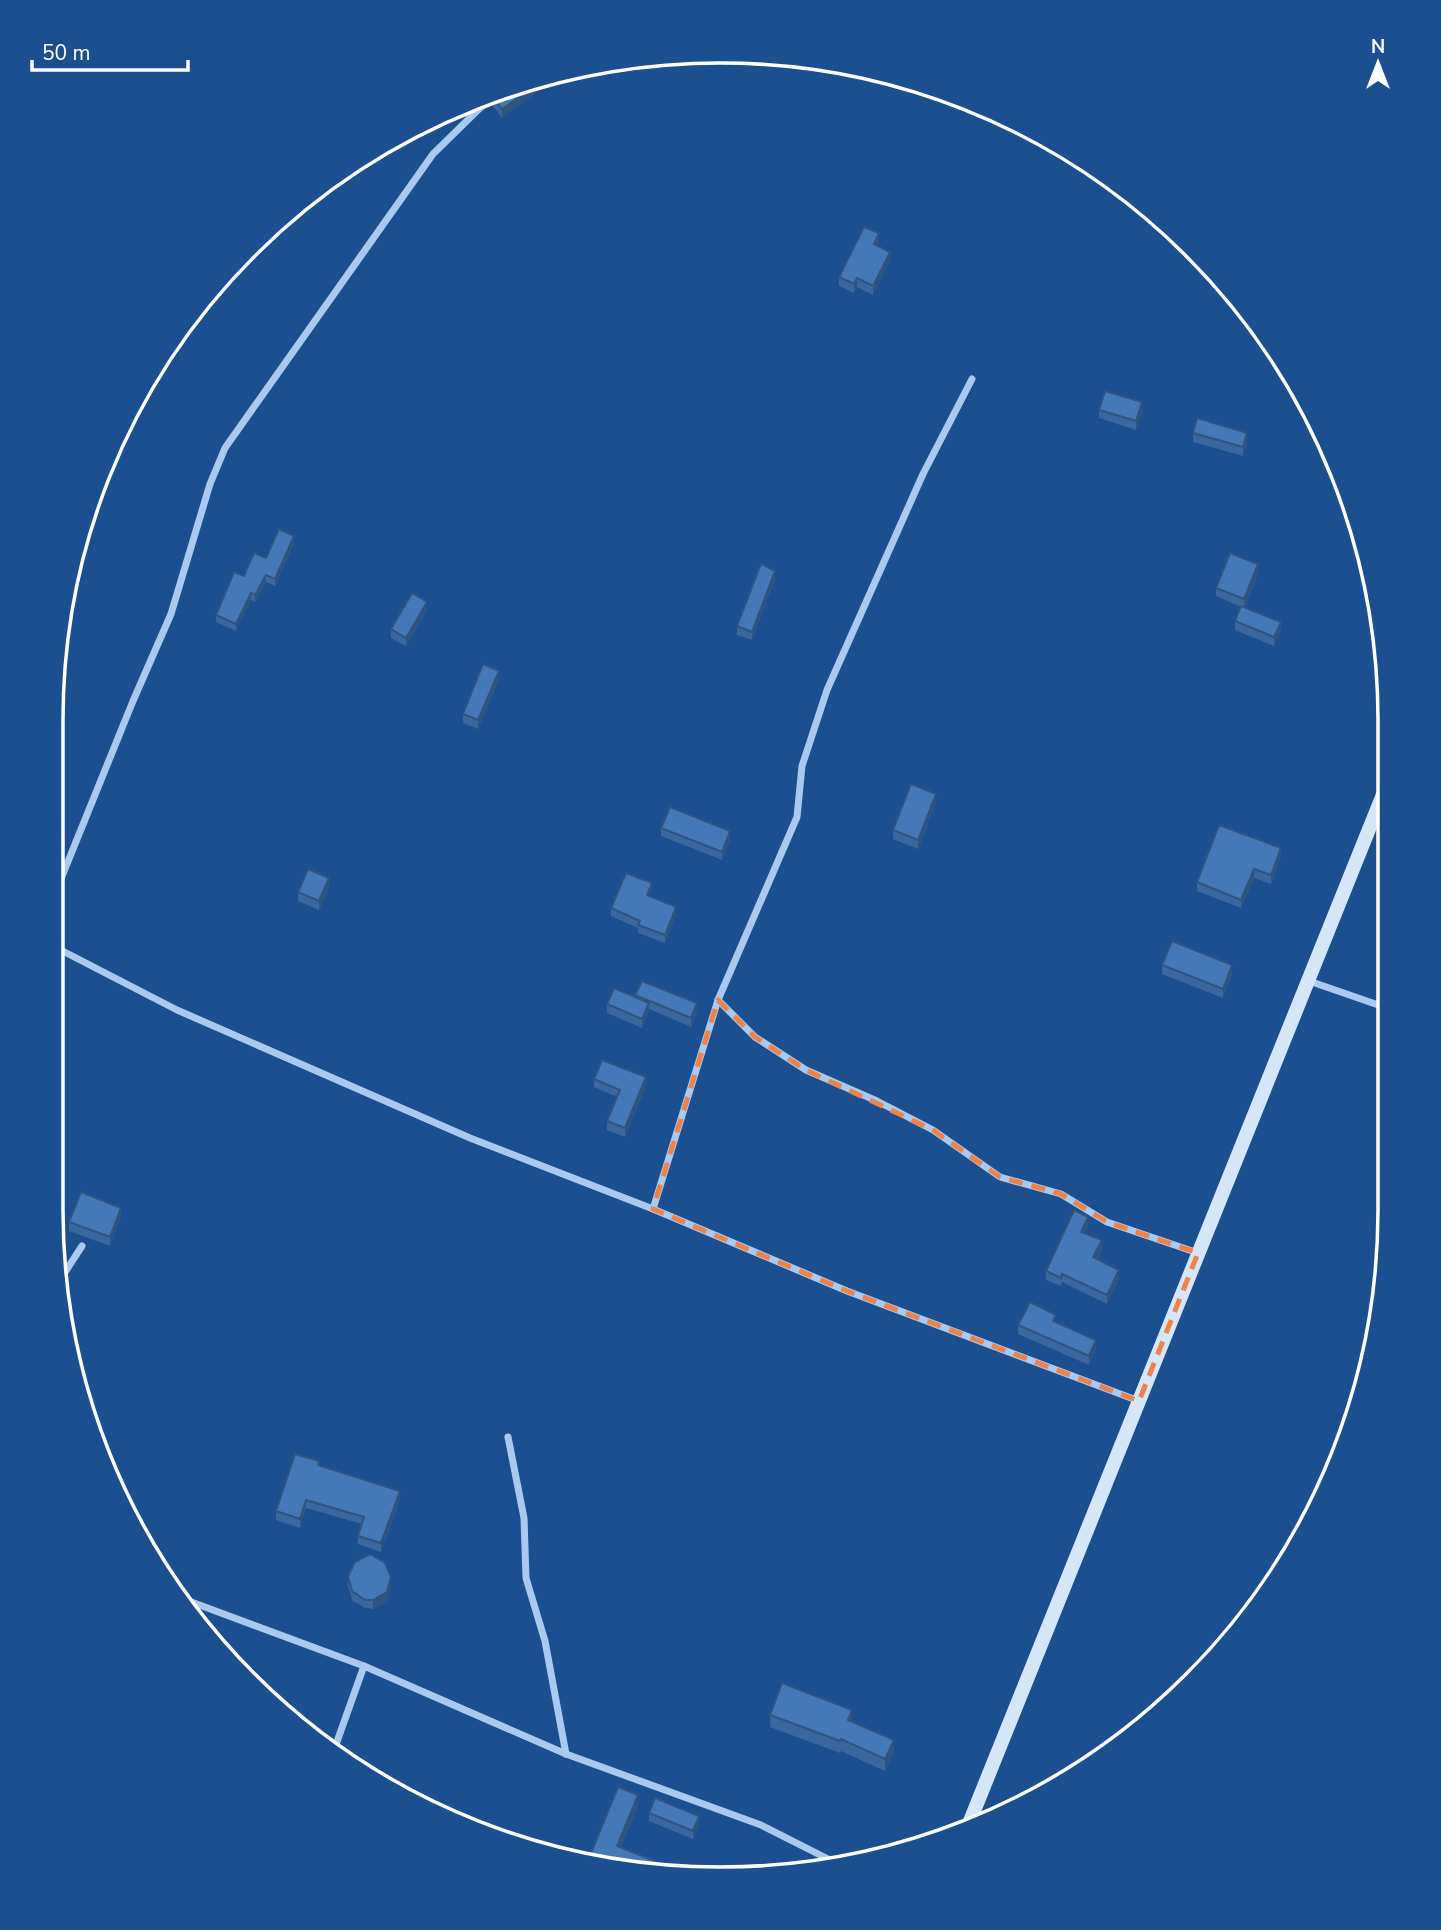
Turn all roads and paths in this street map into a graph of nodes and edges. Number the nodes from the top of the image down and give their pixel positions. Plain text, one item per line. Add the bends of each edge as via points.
1 (478, 109) edge
2 (972, 379) dead end
3 (1378, 806) edge
4 (63, 874) edge
5 (63, 950) edge
6 (1308, 981) junction
7 (718, 1000) junction
8 (1378, 1005) edge
9 (653, 1209) junction
10 (82, 1246) dead end
11 (1198, 1253) junction
12 (66, 1271) edge
13 (1139, 1401) junction
14 (508, 1437) dead end
15 (194, 1603) edge
16 (364, 1666) junction
17 (337, 1743) edge
18 (566, 1754) junction
19 (972, 1817) edge
20 (827, 1858) edge

1 - 4 street via 433,154 225,448 171,614
2 - 7 street via 923,474 827,690 803,766 797,817
3 - 6 street
5 - 9 street via 190,1016 470,1138
6 - 8 street
6 - 11 street
7 - 9 street
7 - 11 street via 755,1037 806,1070 933,1130 1000,1177 1061,1194 1107,1222
9 - 13 street via 847,1292
10 - 12 street
11 - 13 street
13 - 19 street
14 - 18 street via 524,1518 526,1578 545,1641
15 - 16 street
16 - 17 street
16 - 18 street
18 - 20 street via 761,1825

